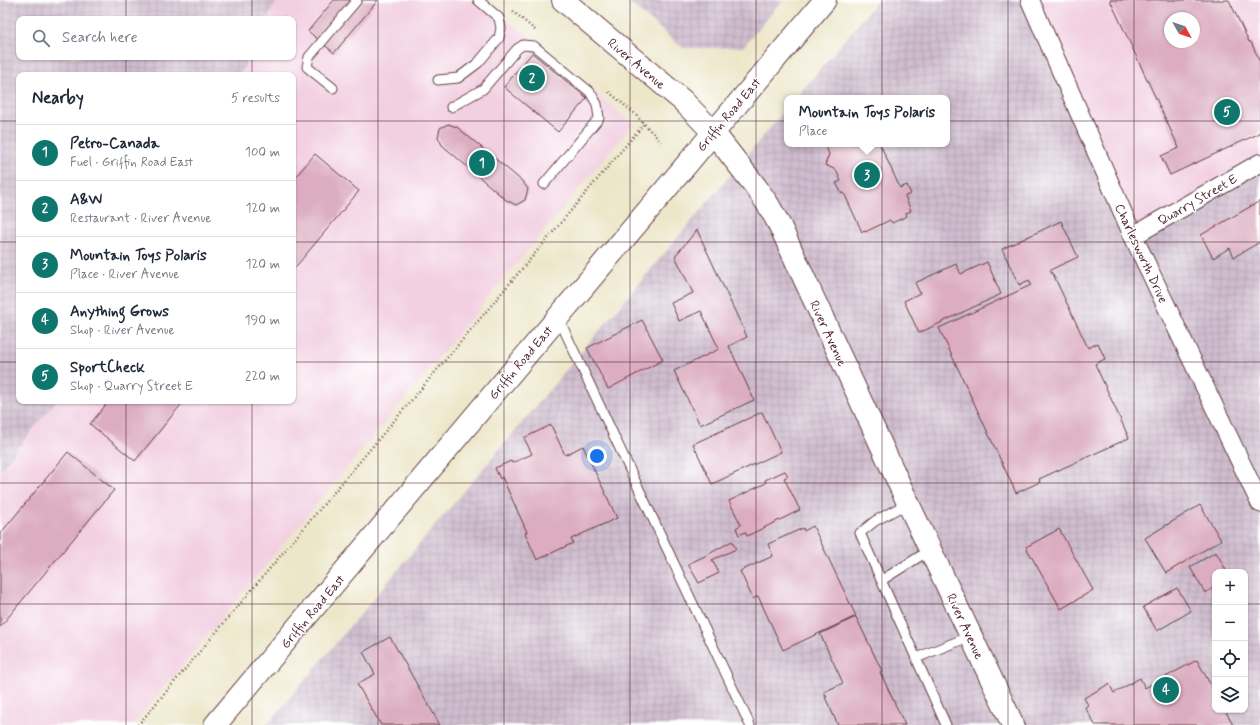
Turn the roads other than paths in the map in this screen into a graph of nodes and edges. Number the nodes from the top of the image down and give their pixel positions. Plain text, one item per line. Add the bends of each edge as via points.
1 (357, 0) edge
2 (478, 0) edge
3 (563, 0) edge
4 (825, 0) edge
5 (1030, 0) edge
6 (438, 80) dead end
7 (333, 88) dead end
8 (451, 107) dead end
9 (713, 132) junction
10 (1260, 163) edge
11 (544, 184) dead end
12 (1133, 236) junction
13 (558, 317) junction
14 (908, 503) junction
15 (1260, 504) edge
16 (930, 550) junction
17 (882, 580) junction
18 (971, 636) junction
19 (916, 658) junction
20 (215, 725) edge
21 (750, 725) edge
22 (946, 725) edge
23 (1013, 725) edge

1 - 7 lane via 309,57 307,67
2 - 6 lane via 499,18 499,38 478,63 458,78
3 - 9 main road, River Avenue via 683,101
4 - 9 main road, Griffin Road East
5 - 12 street, Charlesworth Drive
8 - 11 lane via 482,89 523,45 534,46 590,92 597,104 599,118
9 - 13 main road, Griffin Road East
9 - 14 main road, River Avenue via 756,187 780,226
10 - 12 street, Quarry Street E
12 - 15 street, Charlesworth Drive
13 - 20 main road, Griffin Road East
13 - 21 lane
14 - 16 main road, River Avenue
14 - 17 lane via 875,521 860,533
16 - 17 lane
16 - 18 main road, River Avenue
17 - 19 lane
18 - 19 lane
18 - 23 main road, River Avenue
19 - 22 lane

